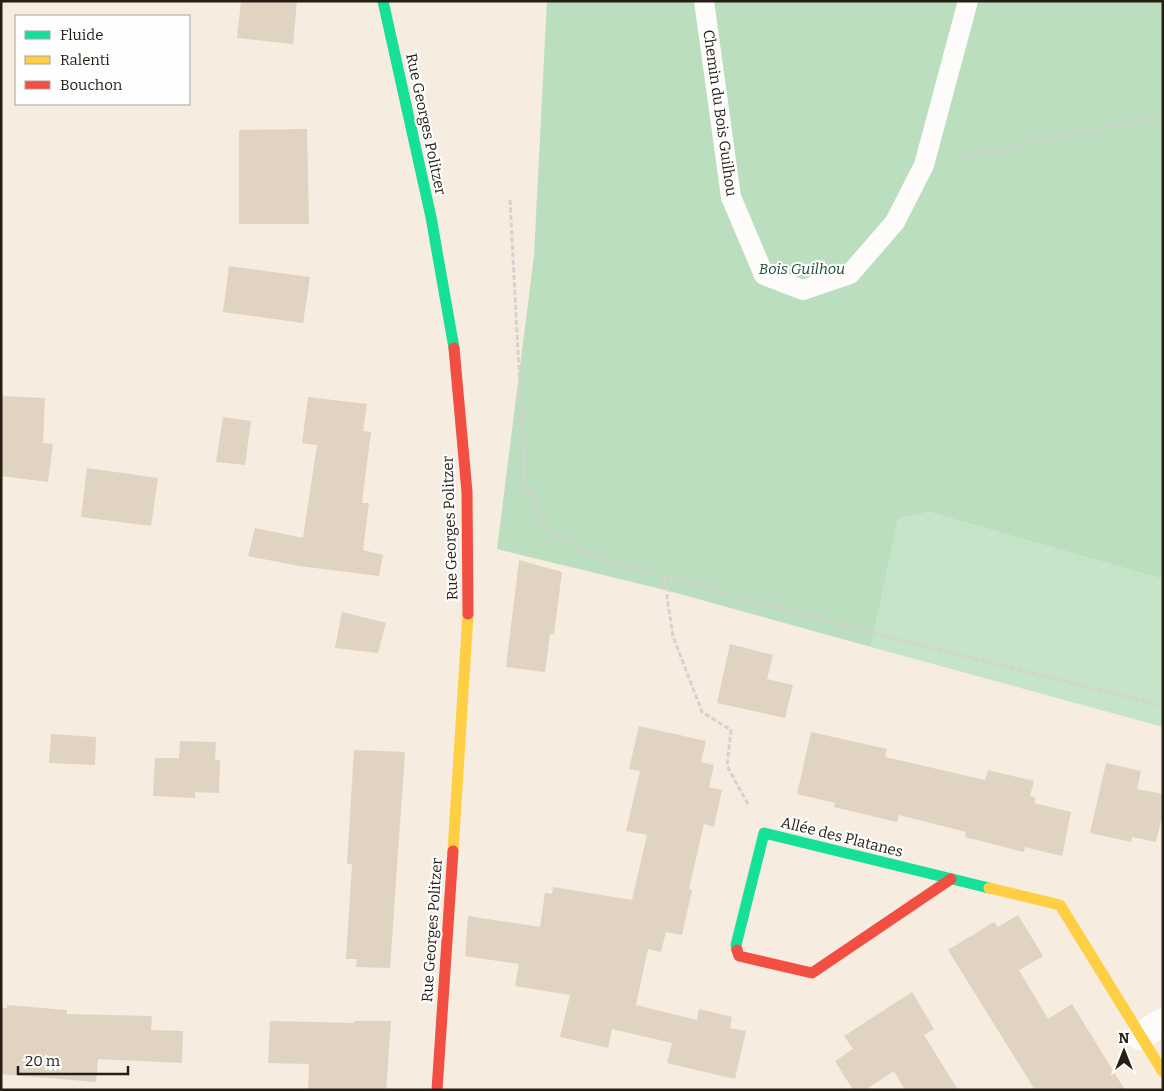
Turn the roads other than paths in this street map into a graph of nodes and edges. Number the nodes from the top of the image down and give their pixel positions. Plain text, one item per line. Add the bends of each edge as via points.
1 (383, 1) edge
2 (704, 1) edge
3 (968, 1) edge
4 (951, 879) junction
5 (1163, 1022) edge
6 (1140, 1036) junction
7 (1163, 1072) edge
8 (437, 1090) edge

1 - 8 street, Rue Georges Politzer via 445,290 456,366 468,498 468,614
2 - 3 lane, Chemin du Bois Guilhou via 730,197 764,275 804,290 850,274 895,222 924,165
4 - 4 street, Allée des Platanes via 764,833 736,945 740,956 812,973
4 - 6 street, Allée des Platanes via 1060,905
5 - 6 street
6 - 7 street, Allée des Platanes

